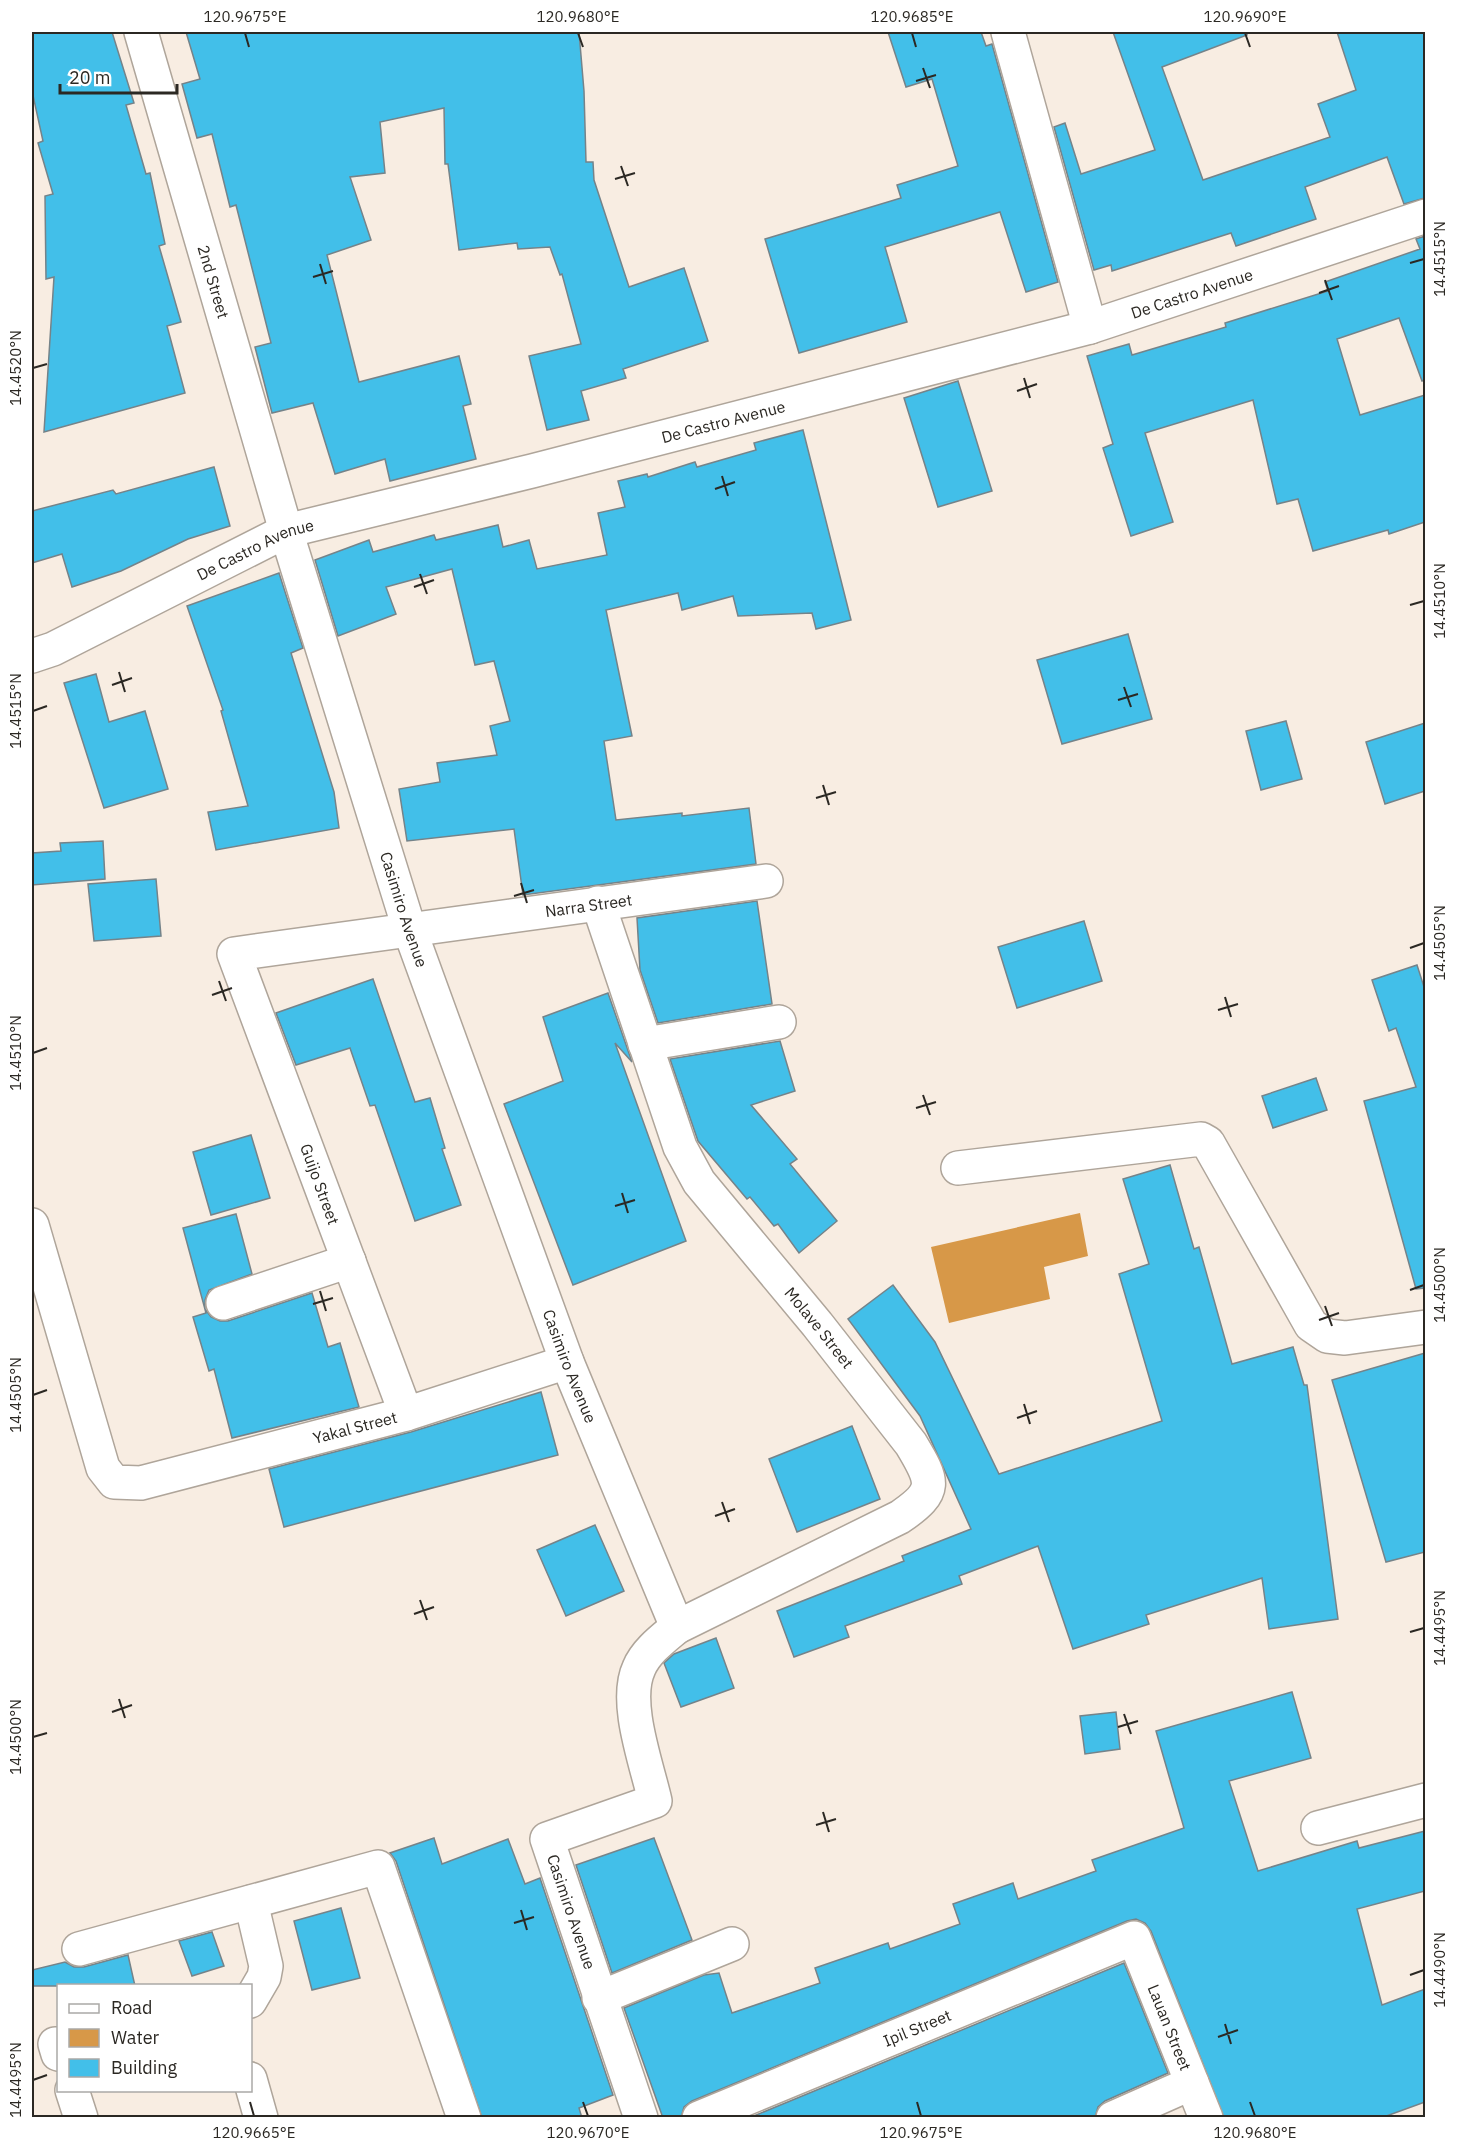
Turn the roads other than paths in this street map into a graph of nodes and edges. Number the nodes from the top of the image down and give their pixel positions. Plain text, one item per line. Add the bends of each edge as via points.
1 (141, 32) edge
2 (1008, 32) edge
3 (1425, 216) edge
4 (1090, 327) junction
5 (286, 531) junction
6 (32, 656) edge
7 (765, 880) dead end
8 (598, 903) junction
9 (409, 928) junction
10 (234, 954) joint
11 (779, 1022) dead end
12 (645, 1044) junction
13 (958, 1168) dead end
14 (32, 1225) edge
15 (349, 1261) junction
16 (223, 1303) dead end
17 (1425, 1328) edge
18 (567, 1362) junction
19 (406, 1414) junction
20 (677, 1627) junction
21 (1425, 1800) edge
22 (1317, 1828) dead end
23 (252, 1902) junction
24 (1134, 1938) joint
25 (732, 1944) dead end
26 (79, 1949) dead end
27 (252, 1998) edge
28 (599, 1998) junction
29 (1192, 2083) junction
30 (252, 2086) edge
31 (72, 2092) edge
32 (81, 2118) edge
33 (261, 2118) edge
34 (464, 2118) edge
35 (641, 2118) edge
36 (699, 2118) edge
37 (1113, 2118) edge
38 (1206, 2118) edge

1 - 5 street, 2nd Street
2 - 4 street
3 - 4 street, De Castro Avenue
4 - 5 street, De Castro Avenue
5 - 6 street, De Castro Avenue
5 - 9 street, Casimiro Avenue
7 - 8 street, Narra Street
8 - 9 street, Narra Street
8 - 12 street, Molave Street
9 - 10 street, Narra Street
9 - 18 street, Casimiro Avenue
10 - 15 street, Guijo Street
11 - 12 street
12 - 20 street, Molave Street via 680,1147 699,1182 818,1324 911,1444 929,1485 922,1501 900,1517
13 - 17 street via 1201,1139 1208,1143 1311,1325 1327,1336 1345,1338
14 - 19 street, Yakal Street via 103,1468 114,1482 141,1483
15 - 16 street
15 - 19 street, Guijo Street
18 - 19 street, Yakal Street
18 - 20 street, Casimiro Avenue
20 - 28 street, Casimiro Avenue via 639,1667 632,1693 655,1801 547,1839
21 - 22 street
23 - 26 street
23 - 27 street via 266,1966
23 - 34 street via 378,1867
24 - 29 street, Lauan Street
24 - 36 street, Ipil Street
25 - 28 street
28 - 35 street, Casimiro Avenue
29 - 37 street
29 - 38 street, Lauan Street
30 - 33 street
31 - 32 street

